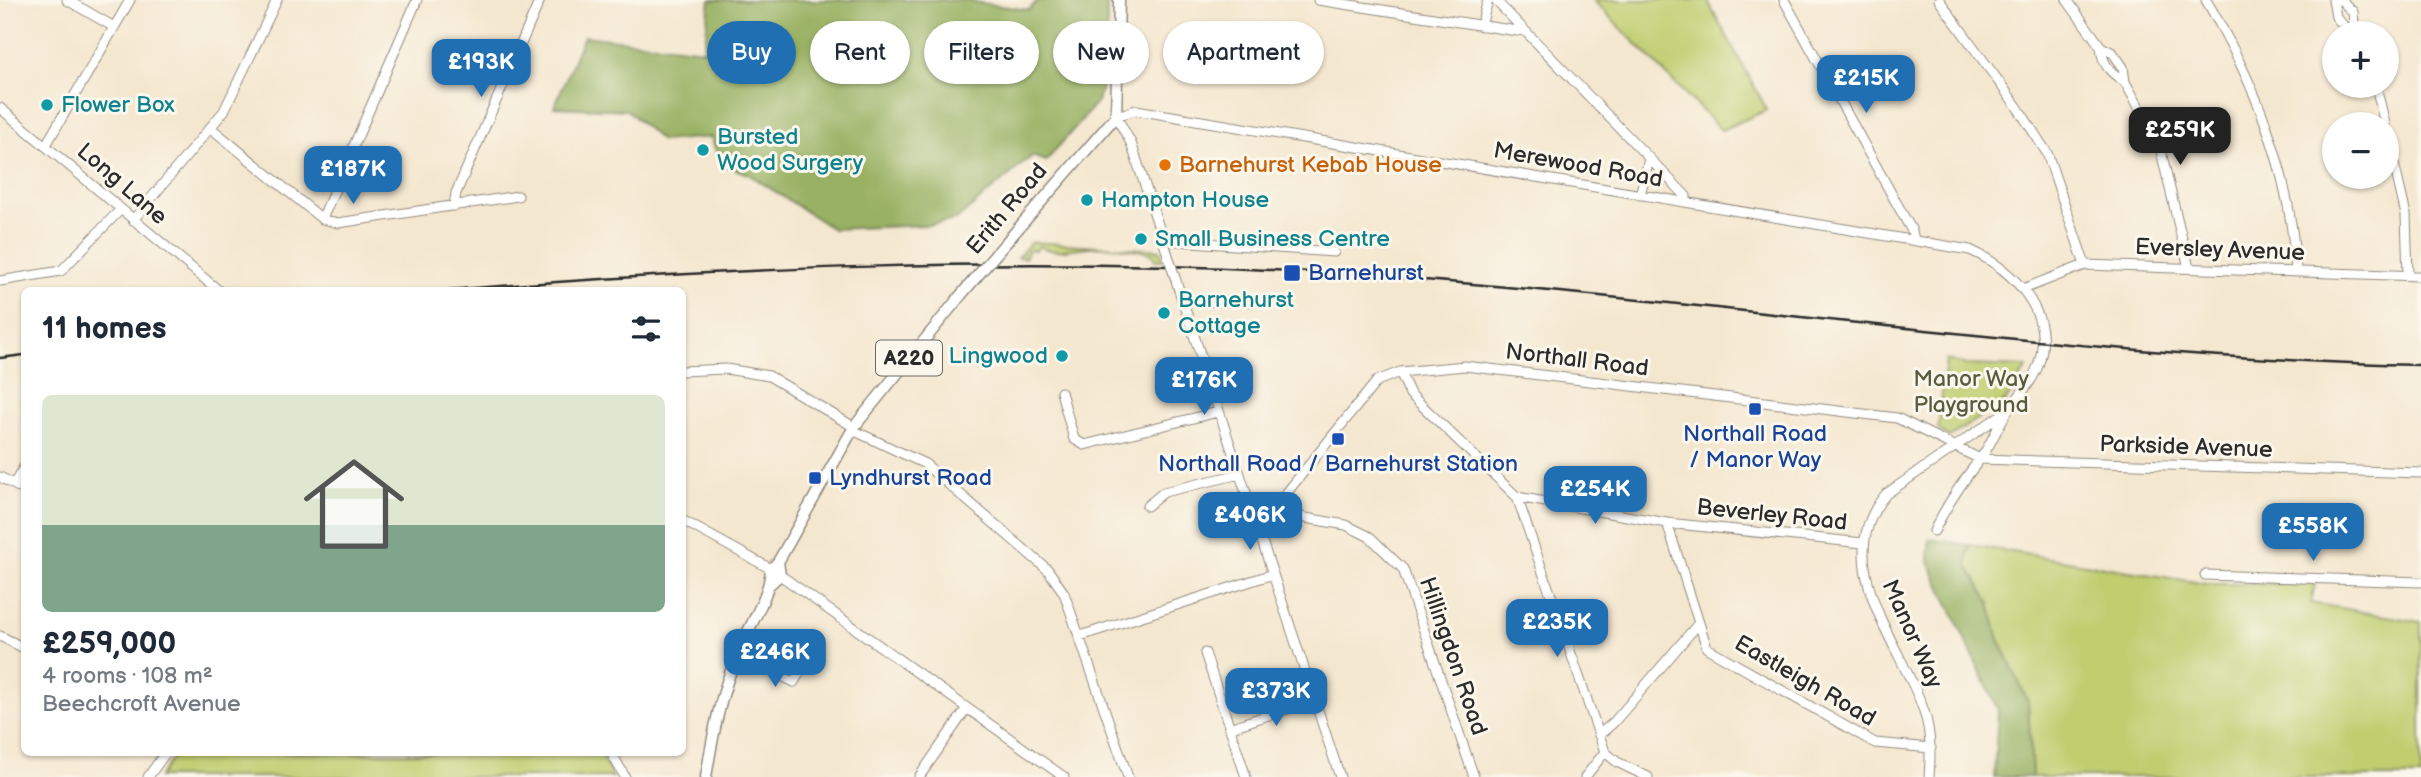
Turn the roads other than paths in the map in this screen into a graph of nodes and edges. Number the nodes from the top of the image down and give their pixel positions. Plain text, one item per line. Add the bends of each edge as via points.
1 (67, 0) edge
2 (130, 0) edge
3 (276, 0) edge
4 (417, 0) edge
5 (540, 0) edge
6 (1119, 0) edge
7 (1318, 0) edge
8 (1488, 0) edge
9 (1494, 0) edge
10 (1784, 0) edge
11 (1939, 0) edge
12 (2067, 0) edge
13 (2206, 0) edge
14 (2333, 0) edge
15 (2341, 0) edge
16 (2340, 21) edge
17 (2353, 21) edge
18 (1481, 26) junction
19 (114, 27) junction
20 (1522, 29) junction
21 (0, 108) edge
22 (1116, 116) junction
23 (211, 128) junction
24 (47, 145) junction
25 (1649, 159) junction
26 (2399, 185) edge
27 (1640, 195) junction
28 (518, 196) dead end
29 (1686, 202) junction
30 (454, 206) junction
31 (120, 210) junction
32 (322, 219) junction
33 (133, 220) junction
34 (1914, 240) junction
35 (1164, 244) junction
36 (1335, 252) dead end
37 (2085, 265) junction
38 (2189, 268) junction
39 (2295, 272) junction
40 (2408, 275) junction
41 (2421, 275) edge
42 (0, 281) edge
43 (214, 287) edge
44 (2023, 289) junction
45 (1266, 301) dead end
46 (1183, 302) junction
47 (686, 371) edge
48 (1400, 372) junction
49 (1062, 392) dead end
50 (2009, 410) junction
51 (1218, 412) junction
52 (856, 430) junction
53 (1952, 448) junction
54 (1980, 459) junction
55 (21, 473) edge
56 (2421, 473) edge
57 (1240, 474) junction
58 (0, 477) edge
59 (15, 484) junction
60 (21, 488) edge
61 (1517, 497) junction
62 (1147, 506) dead end
63 (1271, 512) junction
64 (1256, 521) junction
65 (686, 522) edge
66 (1667, 523) junction
67 (1934, 531) dead end
68 (1863, 544) junction
69 (777, 568) junction
70 (1273, 574) junction
71 (2205, 575) dead end
72 (2421, 582) edge
73 (1698, 624) junction
74 (0, 636) edge
75 (1080, 636) junction
76 (21, 646) edge
77 (737, 653) junction
78 (1204, 653) dead end
79 (801, 670) dead end
80 (1314, 700) junction
81 (967, 708) junction
82 (1229, 728) junction
83 (1599, 734) junction
84 (1931, 748) junction
85 (1605, 752) junction
86 (163, 756) edge
87 (613, 756) edge
88 (148, 777) edge
89 (625, 777) edge
90 (706, 777) edge
91 (919, 777) edge
92 (1065, 777) edge
93 (1128, 777) edge
94 (1246, 777) edge
95 (1340, 777) edge
96 (1474, 777) edge
97 (1585, 777) edge
98 (1648, 777) edge
99 (1929, 777) edge

1 - 19 street
2 - 19 street
3 - 23 street via 236,89
4 - 32 street
5 - 30 street
6 - 22 main road
7 - 18 street
8 - 18 street
9 - 20 street
10 - 34 street
11 - 37 street via 2047,153
12 - 38 street via 2101,47 2102,59 2112,74 2125,82 2159,143
13 - 39 street via 2261,106 2291,222
14 - 16 street
15 - 17 street via 2353,12
18 - 20 street
19 - 24 street
20 - 25 street
21 - 24 street, Long Lane
22 - 27 street, Merewood Road via 1136,110
22 - 35 street via 1130,143
22 - 52 main road, Erith Road / A220, bridge via 961,295
23 - 32 street
23 - 33 street
24 - 31 street, Long Lane
25 - 27 street
25 - 29 street via 1686,196
26 - 40 street via 2406,215
27 - 29 street, Merewood Road
28 - 30 street
29 - 34 street, Merewood Road
30 - 32 street via 338,223
31 - 33 street, Long Lane
31 - 42 street via 61,271
33 - 43 street, Long Lane
34 - 44 street, Merewood Road via 1989,258
35 - 36 street
35 - 46 street, bridge
37 - 38 street, Eversley Avenue
37 - 44 street, Eversley Avenue
38 - 39 street, Eversley Avenue
39 - 40 street, Eversley Avenue
40 - 41 street, Eversley Avenue
44 - 50 street via 2038,316 2041,351 2032,378
45 - 46 street
46 - 51 street
47 - 52 street via 726,369 769,376
48 - 53 street, Northall Road via 1465,366 1897,418
48 - 61 street via 1410,394
48 - 63 street, Northall Road via 1368,389
49 - 51 street via 1074,439 1084,445
50 - 53 street, Manor Way
50 - 54 street
51 - 57 street
52 - 69 main road, Erith Road / A220
52 - 75 street via 925,464 1048,570 1064,593
53 - 54 street, Parkside Avenue
53 - 68 street, Manor Way via 1886,494 1873,510
54 - 56 street, Parkside Avenue
54 - 67 street via 1950,499
55 - 59 street
57 - 62 street via 1164,492
57 - 64 street
58 - 59 street
59 - 60 street
61 - 66 street, Beverley Road
61 - 83 street
63 - 64 street, Northall Road
63 - 96 street, Hillingdon Road via 1346,525 1370,537 1403,569
64 - 70 street
65 - 69 street
66 - 68 street, Beverley Road
66 - 73 street, Eastleigh Road
68 - 84 street, Manor Way via 1867,578 1922,704
69 - 77 main road, Erith Road / A220
69 - 81 street
70 - 75 street
70 - 80 street
71 - 72 street
73 - 83 street
73 - 84 street, Eastleigh Road via 1707,648 1875,743
74 - 76 street
75 - 93 street
77 - 79 street via 794,682
77 - 90 main road, Erith Road / A220 via 719,702
78 - 82 street
80 - 82 street
80 - 95 street
81 - 91 street
81 - 92 street
82 - 94 street
83 - 85 street
84 - 99 street, Manor Way
85 - 97 street
85 - 98 street
86 - 88 street
87 - 89 street

